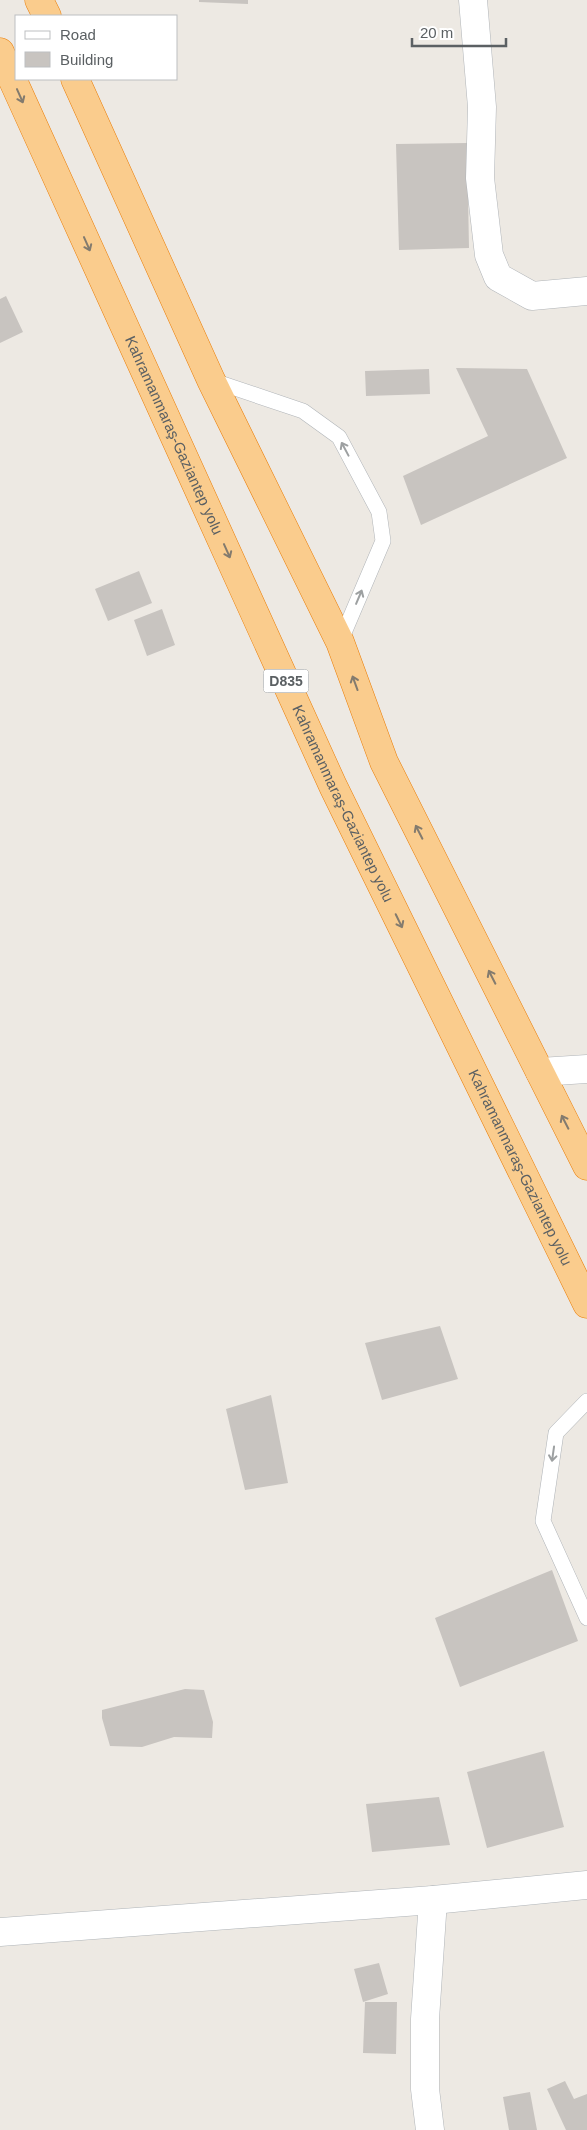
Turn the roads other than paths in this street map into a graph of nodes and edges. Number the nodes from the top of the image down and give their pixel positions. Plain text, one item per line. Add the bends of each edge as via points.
1 (39, 0) edge
2 (473, 0) edge
3 (46, 15) edge
4 (0, 52) edge
5 (75, 80) edge
6 (587, 291) edge
7 (211, 380) junction
8 (340, 642) junction
9 (587, 1069) edge
10 (540, 1072) junction
11 (587, 1166) edge
12 (587, 1304) edge
13 (587, 1401) edge
14 (587, 1618) edge
15 (587, 1885) edge
16 (433, 1900) junction
17 (0, 1932) edge
18 (430, 2130) edge

1 - 3 highway
2 - 6 street via 482,107 480,178 489,255 498,277 532,296
4 -> 12 highway, Kahramanmaraş-Gaziantep yolu / D835 via 333,786
5 - 7 highway
7 - 8 highway
8 -> 7 lane via 383,541 379,512 339,437 304,411
10 -> 8 highway via 384,762
9 - 10 street
11 -> 10 highway
13 -> 14 lane via 556,1433 543,1520
15 - 16 street
16 - 17 street
16 - 18 street via 425,2019 425,2089

